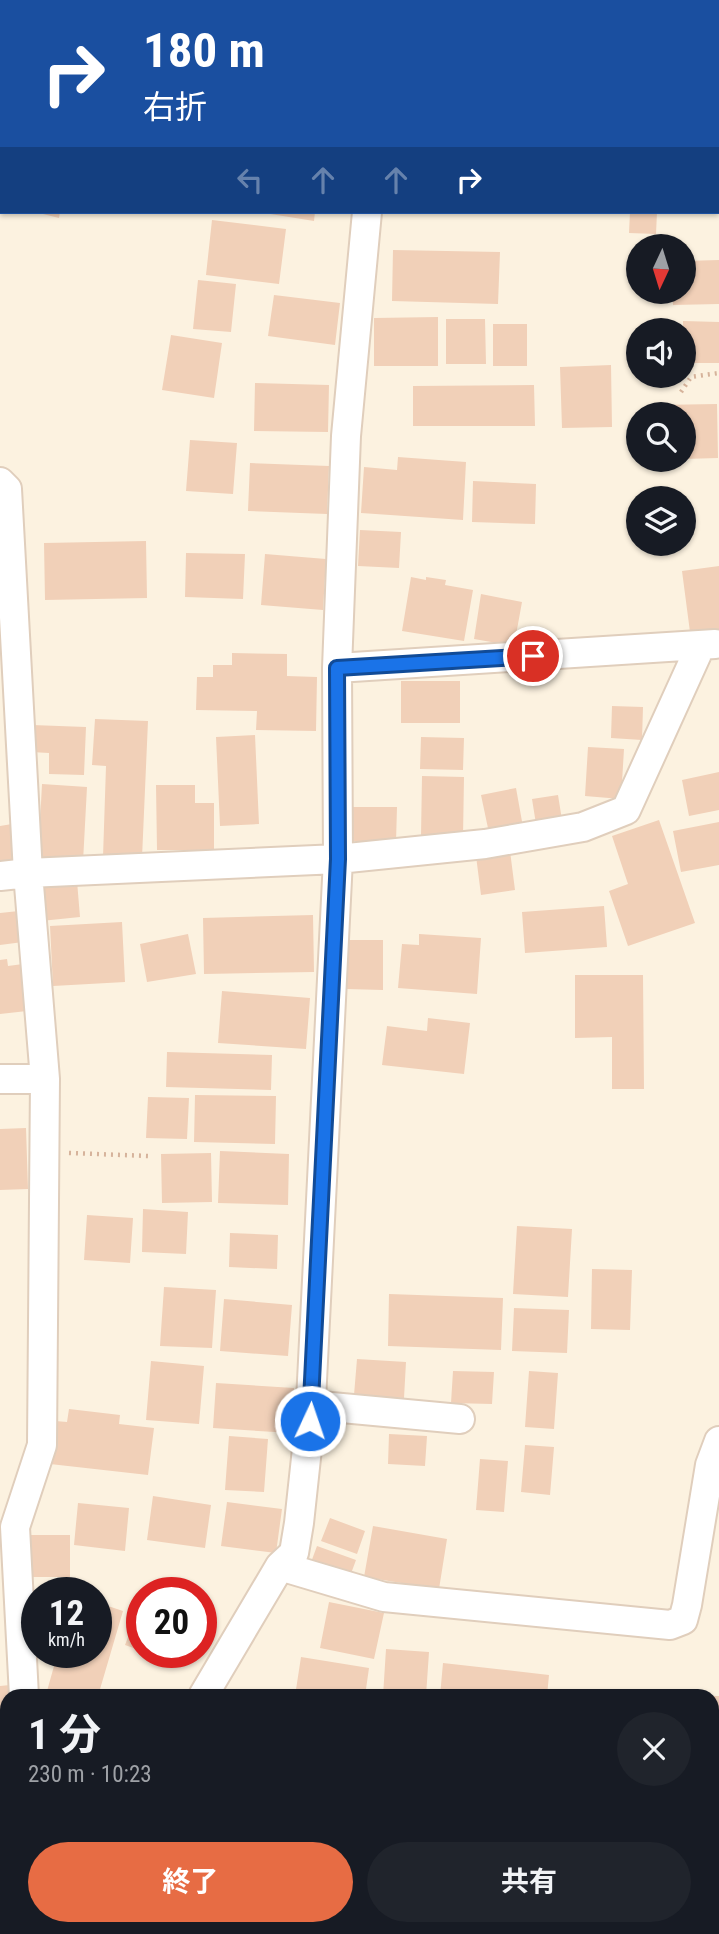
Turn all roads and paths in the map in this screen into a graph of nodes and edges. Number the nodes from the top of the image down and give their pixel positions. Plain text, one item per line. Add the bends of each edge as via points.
1 (368, 214) edge
2 (719, 373) edge
3 (681, 392) dead end
4 (0, 482) edge
5 (710, 645) edge
6 (337, 668) junction
7 (338, 859) junction
8 (28, 873) junction
9 (0, 877) edge
10 (0, 1079) edge
11 (45, 1079) junction
12 (45, 1152) junction
13 (149, 1156) dead end
14 (310, 1405) junction
15 (460, 1419) dead end
16 (719, 1441) edge
17 (280, 1566) junction
18 (24, 1689) edge
19 (207, 1689) edge

1 - 6 street via 346,436
2 - 3 path via 691,377
4 - 8 street via 7,489
5 - 6 street
5 - 7 street via 626,810 583,827
6 - 7 street
7 - 8 street
7 - 14 street
8 - 9 street
8 - 11 street
10 - 11 street
11 - 12 street
12 - 13 path
12 - 18 street via 42,1445 15,1527
14 - 15 street
14 - 17 street via 294,1553
16 - 17 street via 710,1465 687,1605 682,1620 670,1625 384,1597
17 - 19 street

